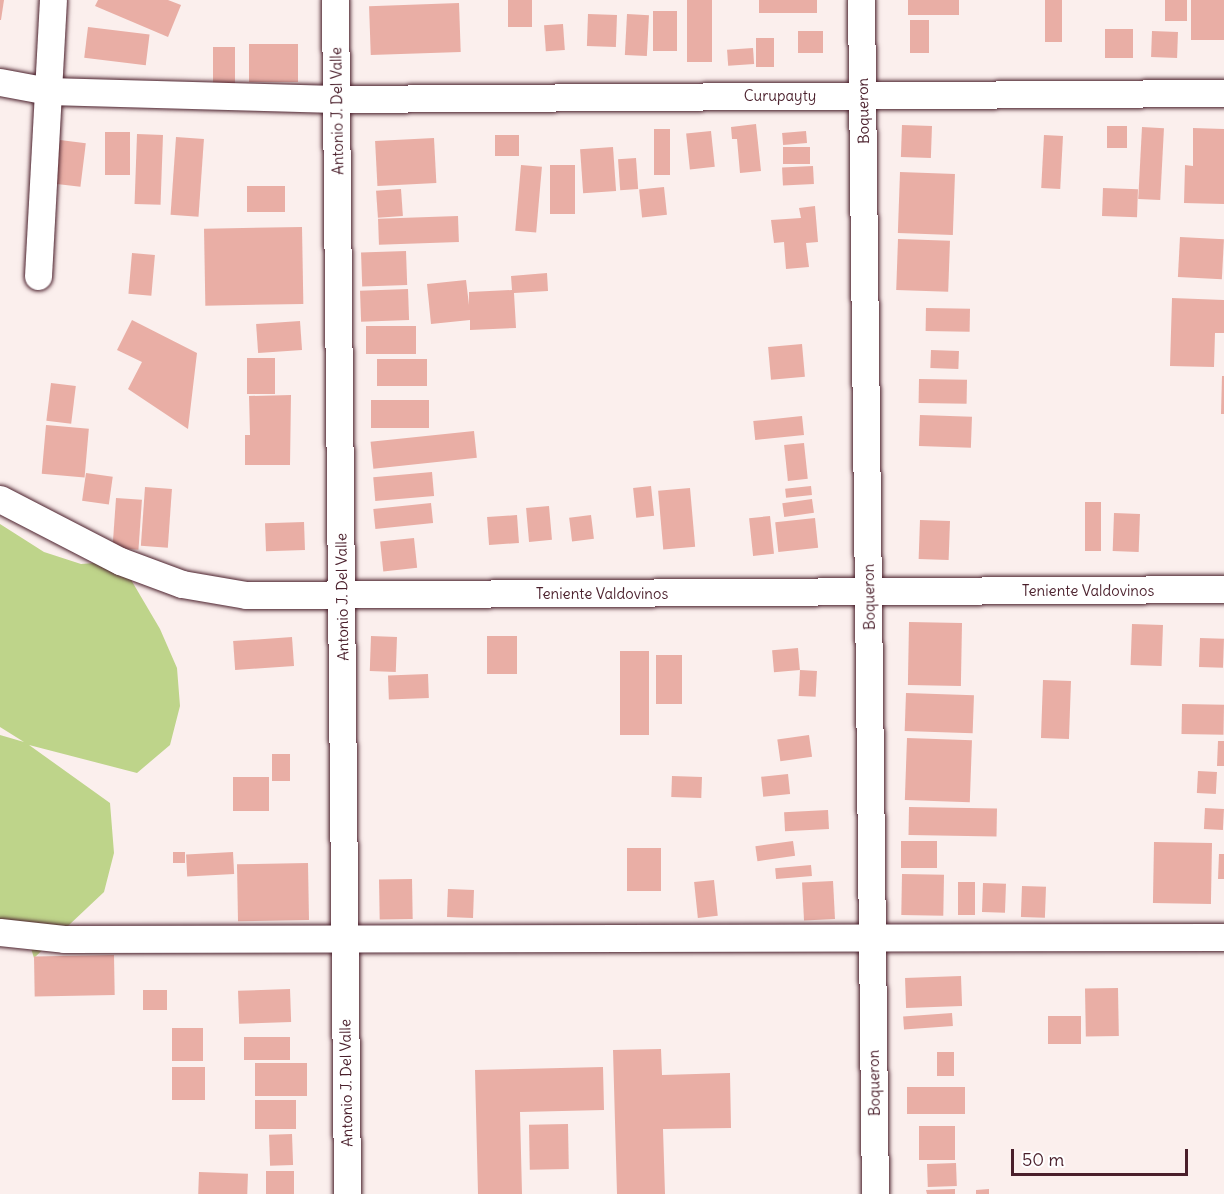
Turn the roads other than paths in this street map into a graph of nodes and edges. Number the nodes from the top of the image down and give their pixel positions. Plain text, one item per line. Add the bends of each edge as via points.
1 (53, 0) edge
2 (335, 0) edge
3 (861, 0) edge
4 (0, 82) edge
5 (48, 91) junction
6 (1224, 93) edge
7 (863, 95) junction
8 (336, 99) junction
9 (38, 276) dead end
10 (0, 499) edge
11 (1224, 589) edge
12 (869, 592) junction
13 (342, 596) junction
14 (0, 932) edge
15 (872, 938) junction
16 (1224, 938) edge
17 (345, 940) junction
18 (347, 1194) edge
19 (875, 1194) edge

1 - 5 street
2 - 8 street, Antonio J. Del Valle
3 - 7 street, Boqueron
4 - 5 street, Curupayty
5 - 8 street, Curupayty
5 - 9 street
6 - 7 street, Curupayty
7 - 8 street, Curupayty
7 - 12 street, Boqueron
8 - 13 street, Antonio J. Del Valle
10 - 13 street, Teniente Valdovinos via 120,561 182,584 246,595
11 - 12 street, Teniente Valdovinos
12 - 13 street, Teniente Valdovinos
12 - 15 street, Boqueron
13 - 17 street, Antonio J. Del Valle
14 - 17 street via 64,939
15 - 16 street
15 - 17 street
15 - 19 street, Boqueron
17 - 18 street, Antonio J. Del Valle

